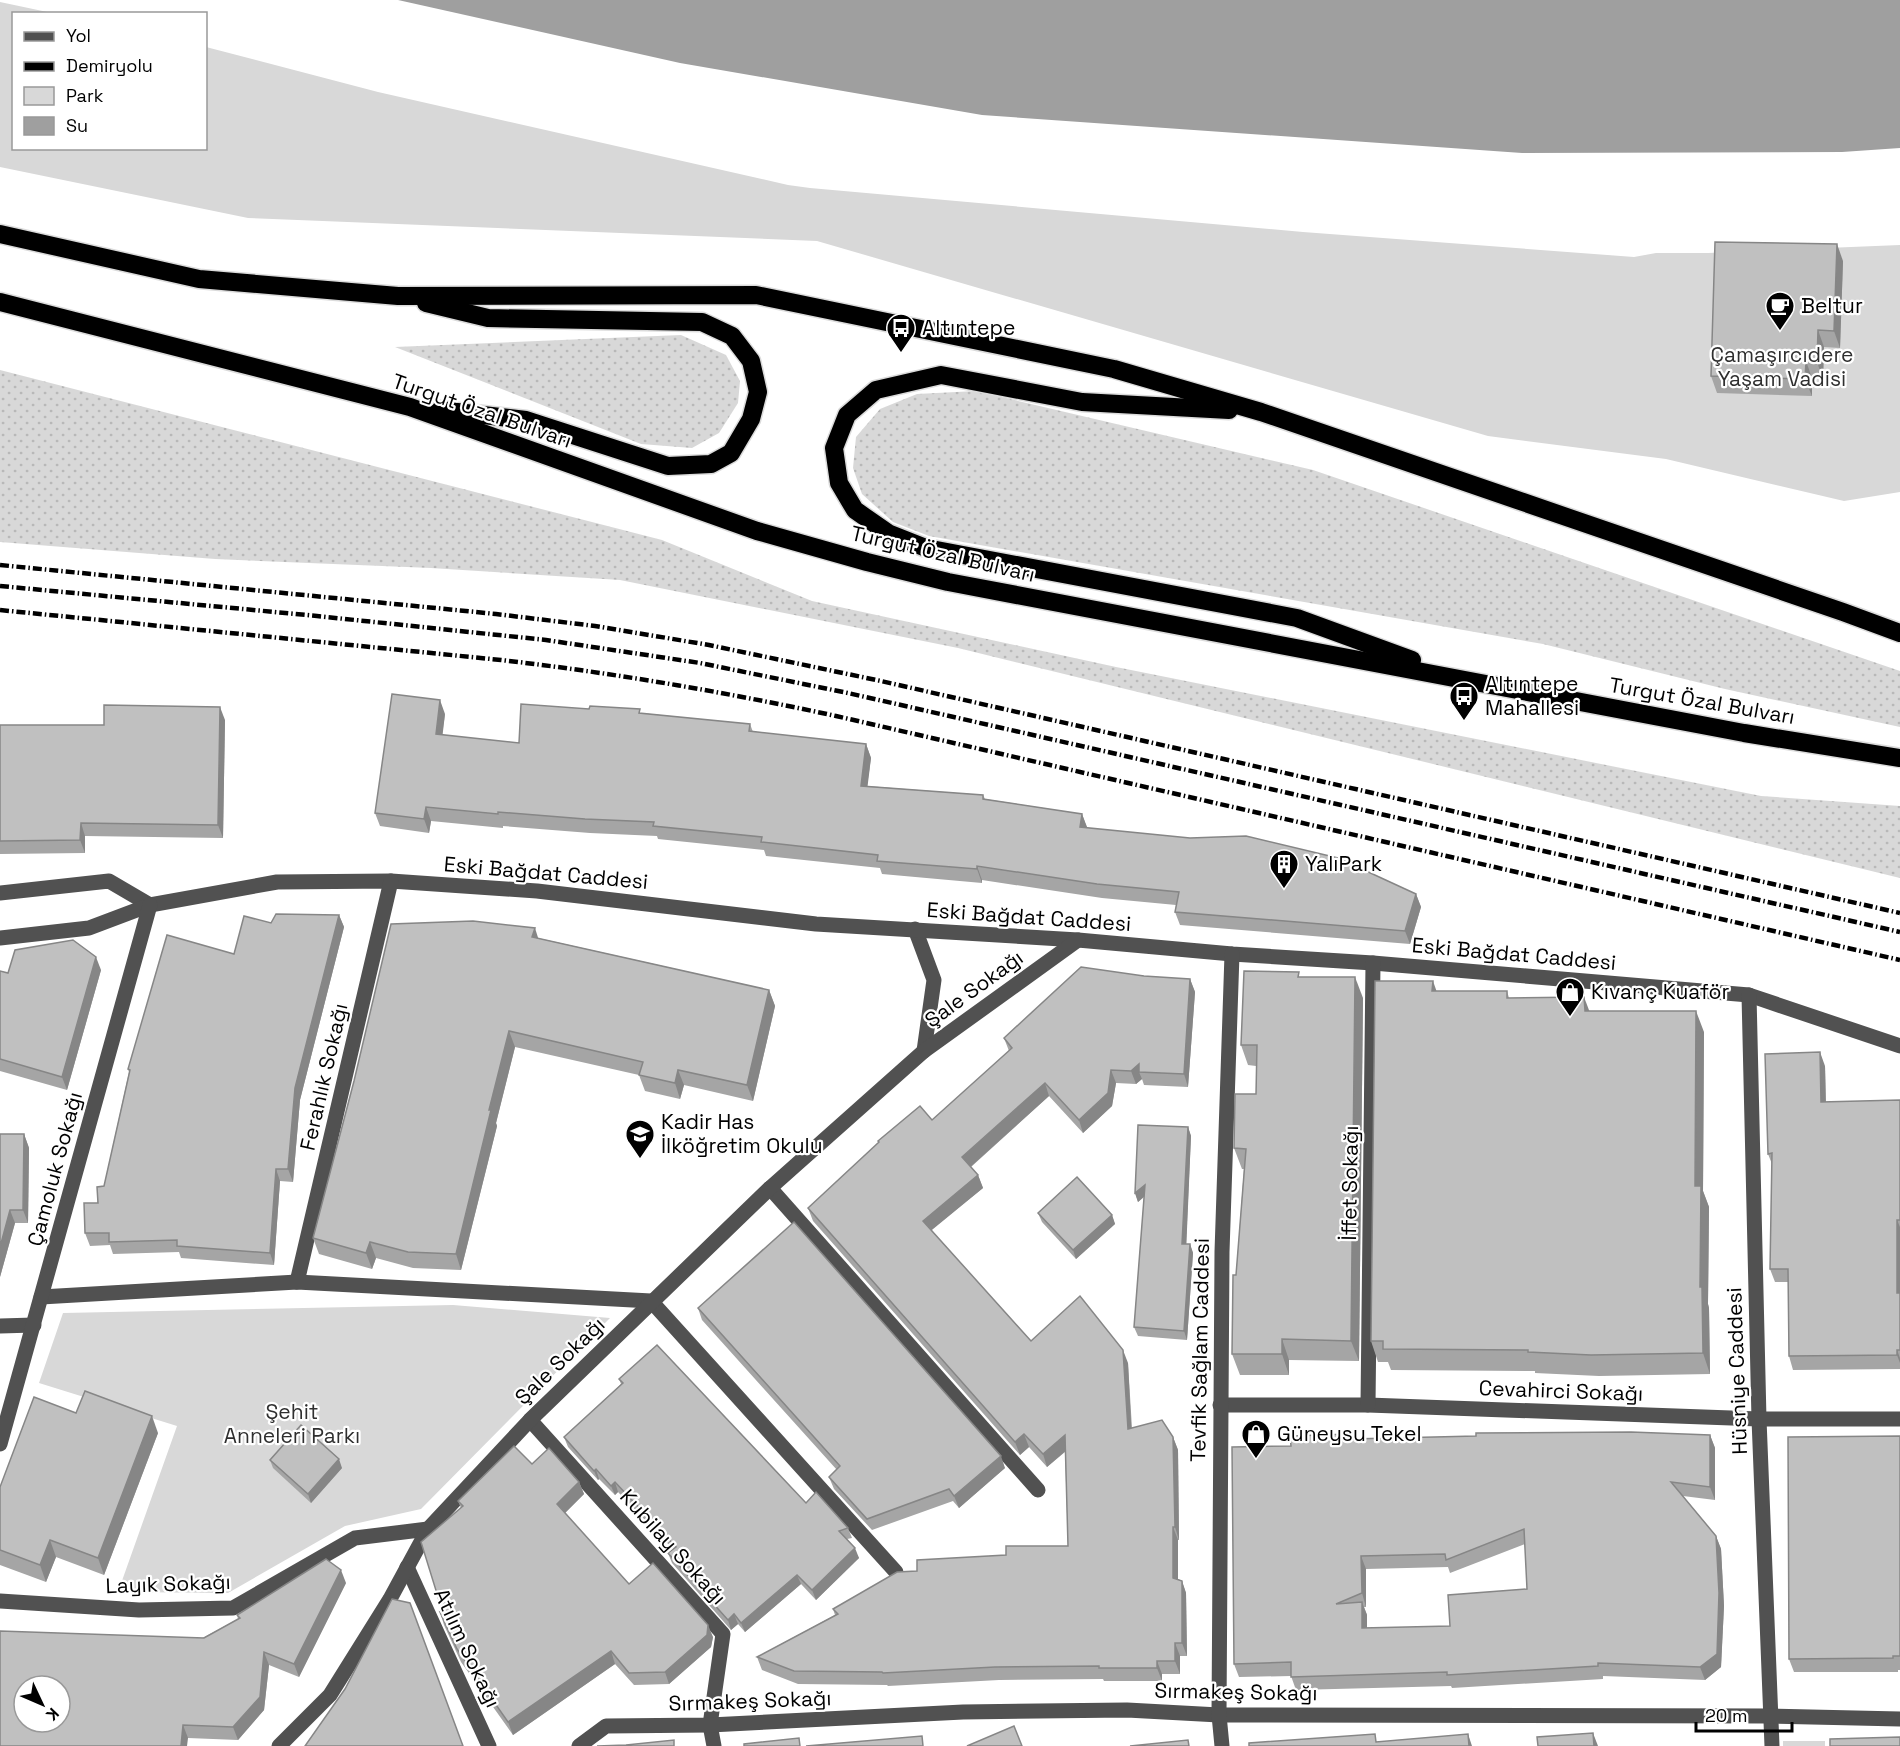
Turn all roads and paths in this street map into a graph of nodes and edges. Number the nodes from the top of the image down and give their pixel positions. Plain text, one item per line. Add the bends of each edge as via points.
1 (0, 234) edge
2 (398, 296) junction
3 (0, 303) edge
4 (410, 407) junction
5 (1261, 412) junction
6 (1900, 633) edge
7 (1458, 678) junction
8 (1900, 759) edge
9 (392, 881) junction
10 (0, 893) edge
11 (150, 905) junction
12 (915, 929) junction
13 (0, 938) edge
14 (1078, 940) junction
15 (1232, 954) junction
16 (1373, 963) junction
17 (1749, 995) junction
18 (1900, 1046) edge
19 (924, 1050) junction
20 (770, 1188) junction
21 (297, 1282) junction
22 (41, 1297) junction
23 (651, 1301) junction
24 (34, 1325) junction
25 (0, 1326) edge
26 (1220, 1405) junction
27 (1368, 1405) junction
28 (1759, 1419) junction
29 (1900, 1419) edge
30 (530, 1420) junction
31 (0, 1444) edge
32 (1038, 1490) dead end
33 (428, 1529) junction
34 (407, 1568) junction
35 (896, 1572) edge
36 (0, 1601) edge
37 (1219, 1715) junction
38 (1771, 1716) junction
39 (1900, 1719) edge
40 (710, 1725) junction
41 (279, 1746) edge
42 (489, 1746) edge
43 (579, 1746) edge
44 (714, 1746) edge
45 (1222, 1746) edge
46 (1772, 1746) edge

1 - 2 highway via 199,279
2 - 4 highway via 488,318 702,322 732,336 751,361 758,392 751,419 731,453 711,464 668,466 526,420
2 - 5 highway via 756,295 1114,369
3 - 4 highway, Turgut Özal Bulvarı
4 - 7 highway, Turgut Özal Bulvarı via 757,531 867,562 948,582
5 - 6 highway
5 - 7 highway via 1082,402 940,375 876,390 847,415 834,448 839,483 855,510 888,533 926,548 1297,618
7 - 8 highway, Turgut Özal Bulvarı
9 - 11 street, Eski Bağdat Caddesi via 276,882
9 - 12 street, Eski Bağdat Caddesi via 537,891 816,924
9 - 21 street, Ferahlık Sokağı
10 - 11 street via 109,881
11 - 13 street, Eski Bağdat Caddesi via 89,928
11 - 22 street, Çamoluk Sokağı
12 - 14 street, Eski Bağdat Caddesi
12 - 19 street, Şale Sokağı via 934,980
14 - 15 street, Eski Bağdat Caddesi
14 - 19 street, Şale Sokağı
15 - 16 street, Eski Bağdat Caddesi
15 - 26 street, Tevfik Sağlam Caddesi
16 - 17 street, Eski Bağdat Caddesi
16 - 27 street, İffet Sokağı
17 - 18 street, Eski Bağdat Caddesi
17 - 28 street, Hüsniye Caddesi
19 - 20 street, Şale Sokağı
20 - 23 street, Şale Sokağı
20 - 32 street
21 - 22 street
21 - 23 street
22 - 24 street, Çamoluk Sokağı
23 - 30 street, Şale Sokağı
23 - 35 street
24 - 25 street
24 - 31 street, Çamoluk Sokağı
26 - 27 street, Cevahirci Sokağı
26 - 37 street, Tevfik Sağlam Caddesi
27 - 28 street, Cevahirci Sokağı
28 - 29 street, Cevahirci Sokağı
28 - 38 street, Hüsniye Caddesi
30 - 33 street, Şale Sokağı
30 - 40 street, Kubilay Sokağı via 723,1634
33 - 34 street, Şale Sokağı
33 - 36 street, Layık Sokağı via 355,1538 233,1608 139,1610
34 - 41 street, Şale Sokağı via 330,1695
34 - 42 street, Atılım Sokağı
37 - 38 street, Sırmakeş Sokağı
37 - 40 street, Sırmakeş Sokağı via 1127,1710 963,1712
37 - 45 street, Tevfik Sağlam Caddesi
38 - 39 street, Sırmakeş Sokağı
38 - 46 street, Hüsniye Caddesi
40 - 43 street, Sırmakeş Sokağı via 606,1726
40 - 44 street

